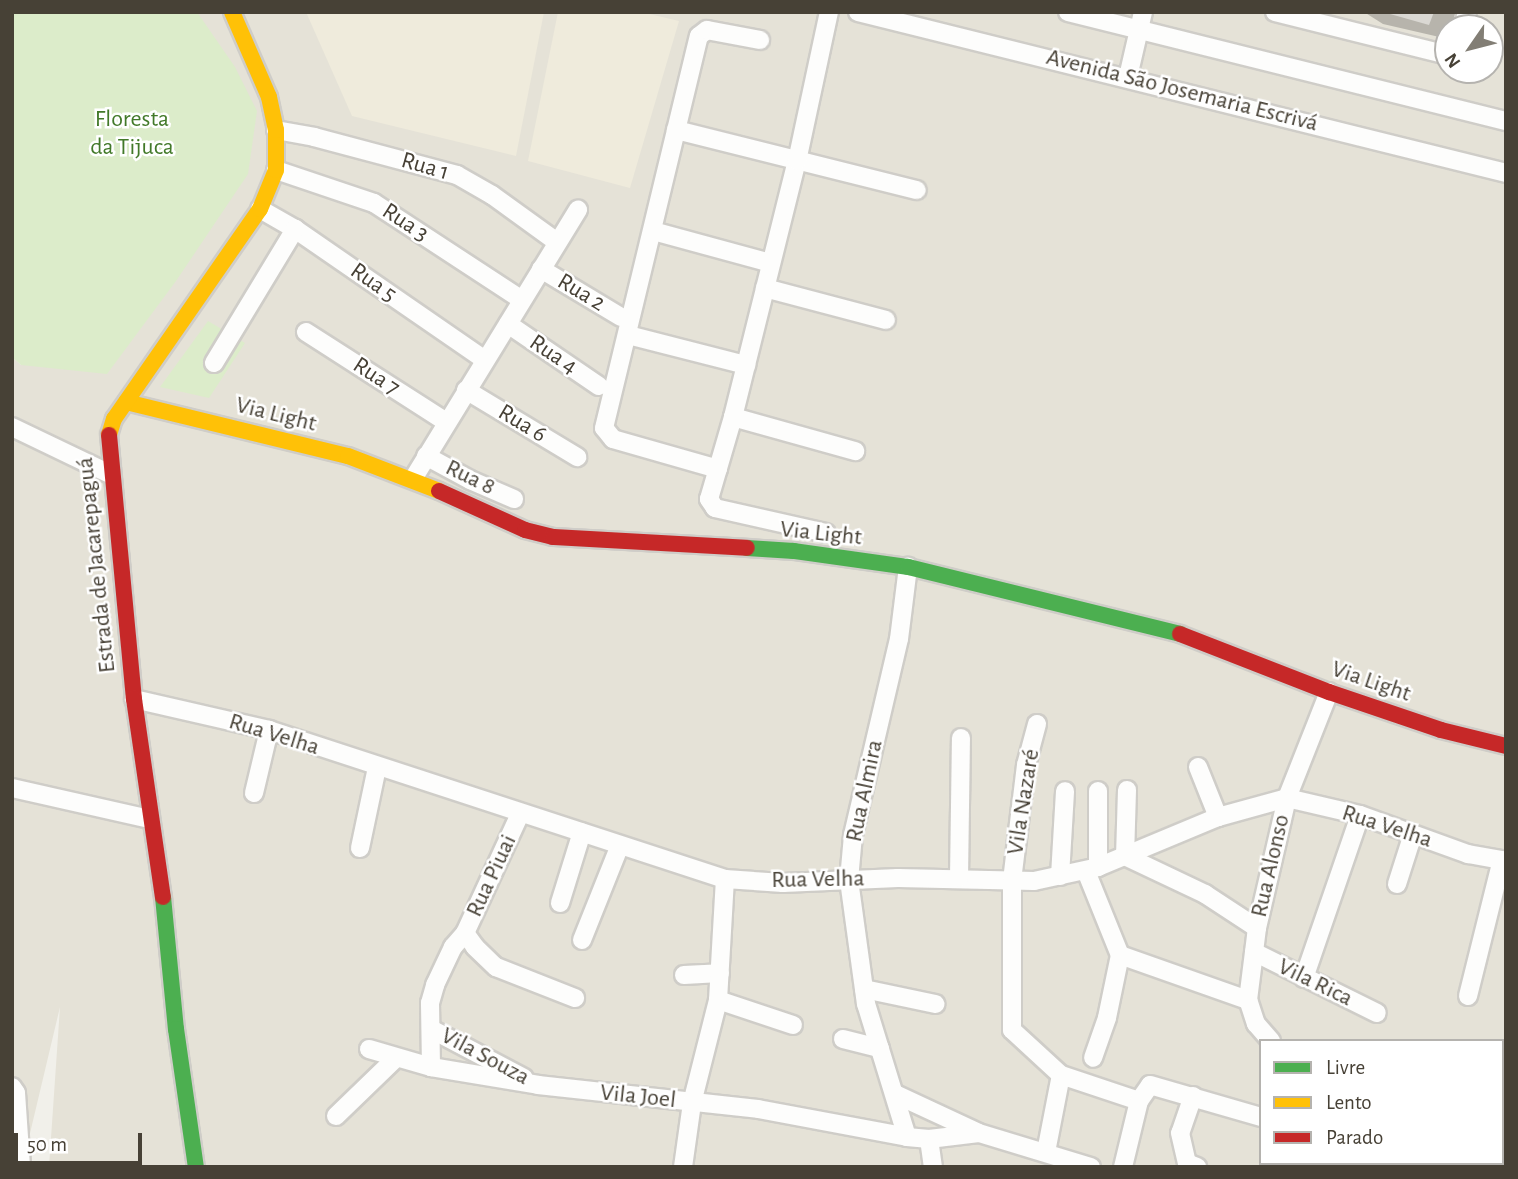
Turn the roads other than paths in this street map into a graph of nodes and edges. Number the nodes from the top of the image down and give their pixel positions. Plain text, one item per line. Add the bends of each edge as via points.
1 (232, 12) edge
2 (829, 12) edge
3 (858, 12) edge
4 (1068, 12) edge
5 (1149, 12) edge
6 (1275, 12) edge
7 (1141, 21) edge
8 (760, 40) dead end
9 (1434, 52) edge
10 (1128, 77) junction
11 (1506, 121) edge
12 (276, 130) junction
13 (676, 130) junction
14 (797, 160) junction
15 (276, 170) junction
16 (1506, 173) edge
17 (917, 190) dead end
18 (260, 209) junction
19 (578, 210) dead end
20 (295, 229) junction
21 (653, 231) junction
22 (557, 242) junction
23 (771, 263) junction
24 (541, 269) junction
25 (765, 288) junction
26 (522, 300) junction
27 (621, 317) dead end
28 (886, 320) dead end
29 (508, 324) junction
30 (306, 332) dead end
31 (628, 335) junction
32 (485, 360) junction
33 (214, 363) dead end
34 (746, 365) junction
35 (599, 386) dead end
36 (466, 390) junction
37 (126, 402) junction
38 (733, 417) junction
39 (446, 422) junction
40 (12, 426) edge
41 (855, 451) dead end
42 (426, 456) junction
43 (577, 457) dead end
44 (718, 470) junction
45 (108, 473) junction
46 (413, 479) junction
47 (514, 499) dead end
48 (826, 533) dead end
49 (908, 567) junction
50 (1329, 692) junction
51 (134, 698) junction
52 (1037, 724) dead end
53 (270, 730) junction
54 (961, 738) dead end
55 (1506, 746) edge
56 (377, 767) junction
57 (1198, 767) dead end
58 (12, 788) edge
59 (1098, 790) dead end
60 (1127, 790) dead end
61 (1065, 791) dead end
62 (254, 793) dead end
63 (1287, 797) junction
64 (520, 814) junction
65 (1360, 815) junction
66 (1218, 817) junction
67 (150, 819) junction
68 (582, 832) junction
69 (1413, 834) junction
70 (620, 845) junction
71 (360, 848) dead end
72 (1125, 856) junction
73 (1504, 861) edge
74 (1092, 869) junction
75 (1059, 876) junction
76 (959, 878) junction
77 (726, 879) junction
78 (849, 880) junction
79 (1012, 881) junction
80 (1397, 884) dead end
81 (560, 903) dead end
82 (1257, 928) junction
83 (465, 933) junction
84 (582, 940) dead end
85 (1254, 952) junction
86 (1120, 955) junction
87 (720, 973) junction
88 (684, 975) dead end
89 (1304, 978) junction
90 (864, 989) junction
91 (1468, 996) dead end
92 (575, 998) dead end
93 (718, 1000) junction
94 (1248, 1000) junction
95 (935, 1004) dead end
96 (1377, 1013) dead end
97 (793, 1025) dead end
98 (431, 1029) junction
99 (843, 1039) dead end
100 (1268, 1039) edge
101 (880, 1048) junction
102 (369, 1049) dead end
103 (396, 1058) junction
104 (1093, 1058) dead end
105 (431, 1067) junction
106 (1061, 1075) junction
107 (538, 1086) junction
108 (12, 1087) edge
109 (895, 1094) junction
110 (1193, 1096) junction
111 (1139, 1101) junction
112 (692, 1103) junction
113 (336, 1116) dead end
114 (1259, 1116) edge
115 (979, 1133) junction
116 (908, 1137) junction
117 (929, 1139) junction
118 (1046, 1152) junction
119 (927, 1166) edge
120 (1190, 1166) edge
121 (21, 1167) edge
122 (196, 1167) edge
123 (683, 1167) edge
124 (1091, 1167) edge
125 (1123, 1167) edge

1 - 12 street, Estrada de Jacarepaguá via 269,97
2 - 14 street
3 - 10 street, Avenida São Josemaria Escrivá
4 - 7 street, Avenida São Josemaria Escrivá
5 - 7 street
6 - 9 street
7 - 10 street
7 - 11 street, Avenida São Josemaria Escrivá
8 - 13 street via 707,30 701,33
10 - 16 street, Avenida São Josemaria Escrivá
12 - 15 street, Estrada de Jacarepaguá
12 - 22 street, Rua 1 via 457,175
13 - 14 street
13 - 21 street
14 - 17 street
14 - 23 street
15 - 18 street, Estrada de Jacarepaguá
15 - 26 street, Rua 3 via 374,203
18 - 20 street, Rua 5
18 - 37 street, Estrada de Jacarepaguá
19 - 22 street
20 - 32 street, Rua 5
20 - 33 street
21 - 23 street
21 - 31 street
22 - 24 street
23 - 25 street
24 - 26 street
24 - 27 street, Rua 2
25 - 28 street
25 - 34 street
26 - 29 street
29 - 32 street
29 - 35 street, Rua 4
30 - 39 street, Rua 7
31 - 34 street
31 - 44 street via 605,433
32 - 36 street
34 - 38 street
36 - 39 street
36 - 43 street, Rua 6
37 - 45 street, Estrada de Jacarepaguá via 109,430
37 - 46 street, Via Light via 348,456
38 - 41 street
38 - 44 street
39 - 42 street
40 - 45 street
42 - 46 street
42 - 47 street, Rua 8
44 - 48 street via 709,499 713,508
45 - 51 street, Estrada de Jacarepaguá
46 - 49 street, Via Light via 525,530 553,537 794,551
49 - 50 street, Via Light via 1169,631
49 - 78 street, Rua Almira via 899,639 853,835
50 - 55 street, Via Light via 1441,730
50 - 63 street, Rua Alonso
51 - 53 street, Rua Velha
51 - 67 street, Estrada de Jacarepaguá
52 - 79 street, Vila Nazaré via 1026,765
53 - 56 street, Rua Velha
53 - 62 street
54 - 76 street
56 - 64 street, Rua Velha
56 - 71 street
57 - 66 street
58 - 67 street
59 - 74 street
60 - 72 street
61 - 75 street
63 - 65 street, Rua Velha
63 - 66 street, Rua Velha
63 - 82 street, Rua Alonso
64 - 68 street, Rua Velha
64 - 83 street, Rua Piuai
65 - 69 street, Rua Velha
65 - 89 street
66 - 72 street, Rua Velha
67 - 122 street, Estrada de Jacarepaguá
68 - 70 street, Rua Velha
68 - 81 street
69 - 73 street, Rua Velha via 1468,854
69 - 80 street
70 - 77 street, Rua Velha
70 - 84 street
72 - 74 street, Rua Velha
72 - 82 street via 1205,894
73 - 91 street
74 - 75 street, Rua Velha
74 - 86 street
75 - 79 street, Rua Velha
76 - 78 street, Rua Velha
76 - 79 street, Rua Velha
77 - 78 street, Rua Velha via 783,883
77 - 87 street
78 - 90 street, Rua Almira
79 - 106 street, Vila Nazaré via 1012,1030
82 - 85 street, Rua Alonso
83 - 92 street, Rua Piuai via 496,967
83 - 98 street via 435,985
85 - 89 street, Vila Rica
85 - 94 street, Rua Alonso
86 - 94 street, Vila Rica
86 - 104 street
87 - 88 street
87 - 93 street
89 - 96 street, Vila Rica
90 - 95 street
90 - 101 street, Rua Almira
93 - 97 street
93 - 112 street
94 - 100 street, Rua Alonso via 1256,1024
98 - 105 street
98 - 107 street, Vila Souza
99 - 101 street
101 - 109 street, Rua Almira
102 - 103 street, Vila Joel
103 - 105 street, Vila Joel
103 - 113 street
105 - 107 street, Vila Joel
106 - 111 street
106 - 118 street
107 - 112 street, Vila Joel
108 - 121 street
109 - 115 street
109 - 116 street, Rua Almira
110 - 111 street via 1156,1085 1146,1089
110 - 114 street
110 - 120 street via 1180,1133
111 - 125 street
112 - 116 street, Vila Joel via 758,1109
112 - 123 street
115 - 117 street, Vila Joel
115 - 118 street
116 - 117 street, Vila Joel
117 - 119 street
118 - 124 street

